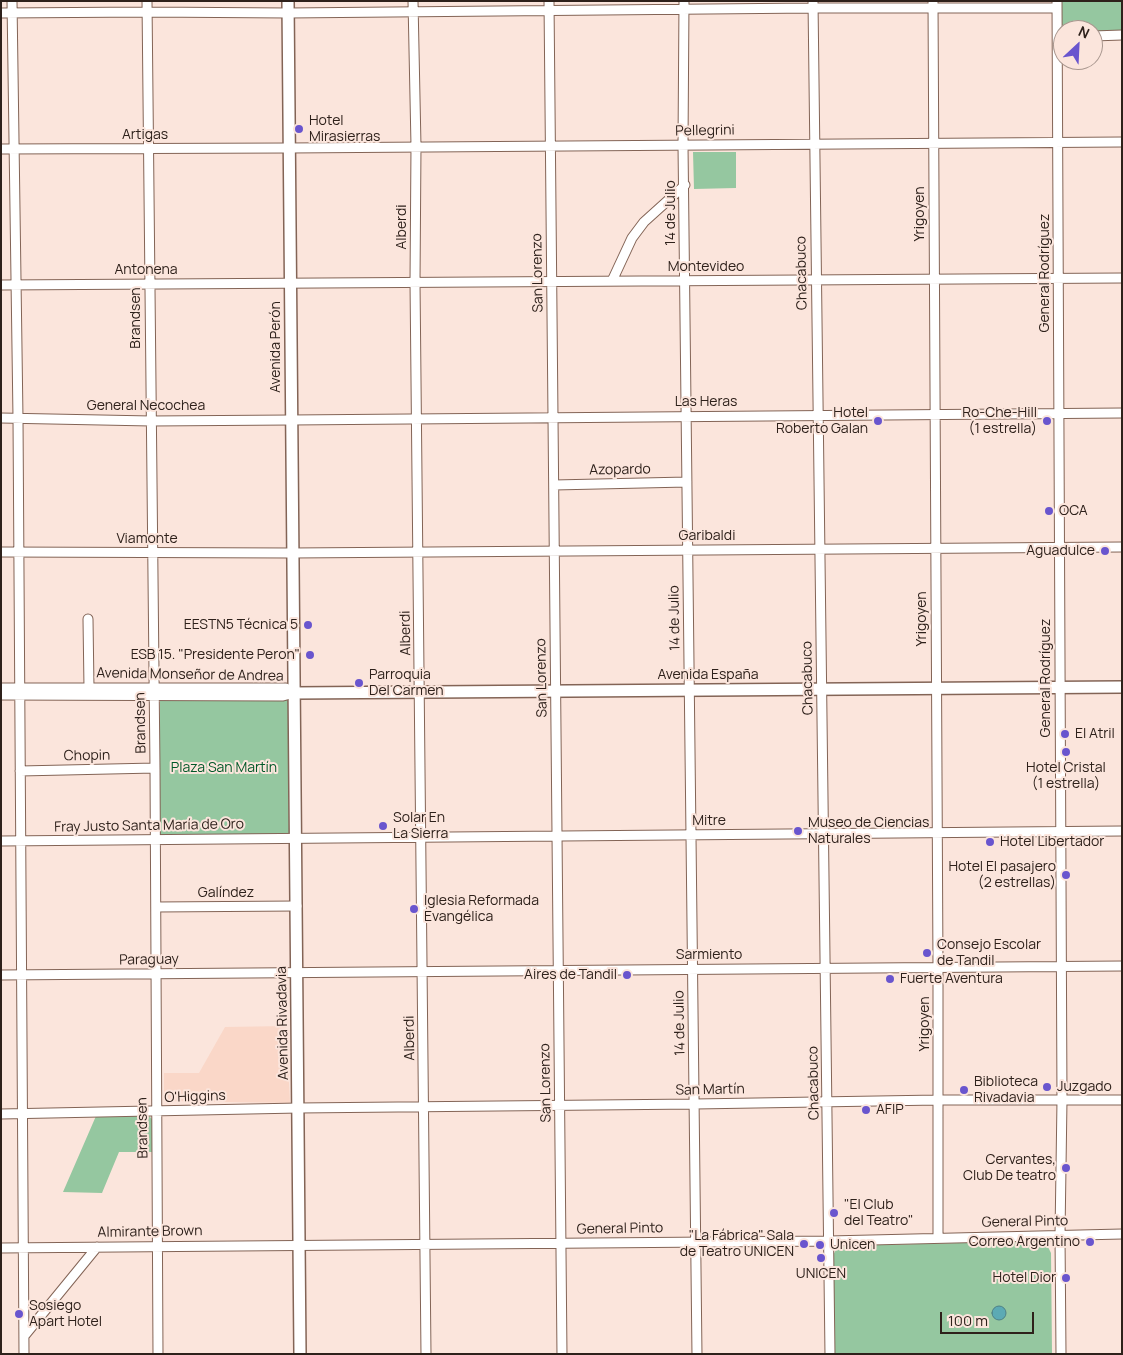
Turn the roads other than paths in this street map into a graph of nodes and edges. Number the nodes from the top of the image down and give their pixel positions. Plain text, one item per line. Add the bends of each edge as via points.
1 (12, 1) edge
2 (147, 1) edge
3 (288, 1) edge
4 (412, 1) edge
5 (549, 1) edge
6 (1057, 4) edge
7 (684, 5) edge
8 (751, 5) edge
9 (813, 5) edge
10 (933, 5) edge
11 (147, 12) junction
12 (412, 12) junction
13 (549, 12) junction
14 (1, 13) edge
15 (12, 13) junction
16 (288, 14) junction
17 (1058, 20) edge
18 (1122, 35) edge
19 (1103, 36) edge
20 (1059, 70) edge
21 (1058, 142) junction
22 (1122, 142) edge
23 (815, 143) junction
24 (934, 144) junction
25 (684, 145) junction
26 (416, 146) junction
27 (550, 146) junction
28 (15, 148) junction
29 (289, 148) junction
30 (1, 149) edge
31 (148, 149) junction
32 (685, 185) junction
33 (1058, 278) junction
34 (1122, 278) edge
35 (934, 279) junction
36 (816, 280) junction
37 (552, 281) junction
38 (612, 281) junction
39 (685, 281) junction
40 (416, 282) junction
41 (290, 283) junction
42 (150, 284) junction
43 (1, 285) edge
44 (16, 285) junction
45 (1059, 413) junction
46 (1122, 413) edge
47 (935, 414) junction
48 (818, 415) junction
49 (687, 416) junction
50 (553, 417) junction
51 (1, 418) edge
52 (18, 418) junction
53 (417, 418) junction
54 (291, 420) junction
55 (151, 421) junction
56 (687, 482) junction
57 (554, 485) junction
58 (1059, 547) junction
59 (1122, 547) edge
60 (936, 548) junction
61 (820, 549) junction
62 (688, 550) junction
63 (554, 551) junction
64 (1, 552) edge
65 (18, 552) junction
66 (418, 552) junction
67 (152, 553) junction
68 (292, 553) junction
69 (88, 619) dead end
70 (1, 688) edge
71 (89, 688) junction
72 (936, 688) junction
73 (1060, 688) junction
74 (1122, 688) edge
75 (690, 690) junction
76 (822, 690) junction
77 (556, 691) junction
78 (19, 692) junction
79 (154, 692) junction
80 (420, 692) junction
81 (294, 693) junction
82 (1, 695) edge
83 (155, 768) junction
84 (20, 771) junction
85 (1060, 831) junction
86 (1122, 831) edge
87 (938, 832) junction
88 (824, 833) junction
89 (691, 834) junction
90 (557, 836) junction
91 (422, 837) junction
92 (296, 838) junction
93 (156, 840) junction
94 (1, 841) edge
95 (20, 841) junction
96 (297, 906) junction
97 (156, 907) junction
98 (1122, 966) edge
99 (1060, 967) junction
100 (825, 968) junction
101 (938, 968) junction
102 (693, 969) junction
103 (558, 970) junction
104 (423, 971) junction
105 (297, 972) junction
106 (155, 974) junction
107 (1, 975) edge
108 (21, 975) junction
109 (938, 1100) junction
110 (1062, 1100) junction
111 (1122, 1100) edge
112 (828, 1102) junction
113 (695, 1104) junction
114 (560, 1106) junction
115 (425, 1107) junction
116 (299, 1108) junction
117 (156, 1112) junction
118 (22, 1113) junction
119 (1, 1114) edge
120 (1060, 1234) junction
121 (1122, 1234) edge
122 (938, 1237) junction
123 (696, 1241) junction
124 (829, 1241) junction
125 (561, 1243) junction
126 (426, 1244) junction
127 (299, 1245) junction
128 (158, 1246) junction
129 (97, 1247) junction
130 (1, 1248) edge
131 (25, 1249) junction
132 (25, 1335) junction
133 (24, 1354) edge
134 (158, 1354) edge
135 (300, 1354) edge
136 (426, 1354) edge
137 (562, 1354) edge
138 (697, 1354) edge
139 (830, 1354) edge
140 (1061, 1354) edge

1 - 15 street
2 - 11 street, Brandsen
3 - 16 main road, Avenida Perón
4 - 12 street, Alberdi
5 - 13 street, San Lorenzo
6 - 10 street
6 - 17 street, General Rodríguez
7 - 8 street
7 - 13 street
7 - 25 street, 14 de Julio
8 - 9 street
9 - 10 street
9 - 23 street, Chacabuco
10 - 24 street, Yrigoyen
11 - 15 street
11 - 16 street
11 - 31 street, Brandsen
12 - 13 street
12 - 16 street
12 - 26 street, Alberdi
13 - 27 street, San Lorenzo
14 - 15 street
15 - 28 street
16 - 29 main road, Avenida Perón
18 - 19 street
20 - 21 street, General Rodríguez
21 - 22 street, Pellegrini
21 - 24 street, Pellegrini
21 - 33 street, General Rodríguez
23 - 24 street, Pellegrini
23 - 25 street, Pellegrini
23 - 36 street, Chacabuco
24 - 35 street, Yrigoyen
25 - 27 street, Pellegrini
25 - 32 street, 14 de Julio
26 - 27 street, Pellegrini
26 - 29 street, Pellegrini
26 - 40 street, Alberdi
27 - 37 street, San Lorenzo
28 - 30 street, Artigas
28 - 31 street, Artigas
28 - 44 street
29 - 31 street, Artigas
29 - 41 main road, Avenida Perón
31 - 42 street, Brandsen
32 - 38 street via 644,222 632,238
32 - 39 street, 14 de Julio
33 - 34 street, Montevideo
33 - 35 street, Montevideo
33 - 45 street, General Rodríguez
35 - 36 street, Montevideo
35 - 47 street, Yrigoyen
36 - 39 street, Montevideo
36 - 48 street, Chacabuco
37 - 38 street, Montevideo
37 - 40 street, Montevideo
37 - 50 street, San Lorenzo
38 - 39 street, Montevideo
39 - 49 street, 14 de Julio
40 - 41 street, Montevideo
40 - 53 street, Alberdi
41 - 42 street, Antonena
41 - 54 main road, Avenida Perón
42 - 44 street, Antonena
42 - 55 street, Brandsen
43 - 44 street, Antonena
44 - 52 street
45 - 46 street, Las Heras
45 - 47 street, Las Heras
45 - 58 street, General Rodríguez
47 - 48 street, Las Heras
47 - 60 street, Yrigoyen
48 - 49 street, Las Heras
48 - 61 street, Chacabuco
49 - 50 street, Las Heras
49 - 56 street, 14 de Julio
50 - 53 street, Las Heras
50 - 57 street, San Lorenzo
51 - 52 street, General Necochea
52 - 55 street, General Necochea
52 - 65 street
53 - 54 street, Las Heras
53 - 66 street, Alberdi
54 - 55 street, General Necochea
54 - 68 main road, Avenida Perón
55 - 67 street, Brandsen
56 - 57 street, Azopardo
56 - 62 street, 14 de Julio
57 - 63 street, San Lorenzo
58 - 59 street, Garibaldi
58 - 60 street, Garibaldi
58 - 73 street, General Rodríguez
60 - 61 street, Garibaldi
60 - 72 street, Yrigoyen
61 - 62 street, Garibaldi
61 - 76 street, Chacabuco
62 - 63 street, Garibaldi
62 - 75 street, 14 de Julio
63 - 66 street, Garibaldi
63 - 77 street, San Lorenzo
64 - 65 street, Viamonte
65 - 67 street, Viamonte
65 - 78 street
66 - 68 street, Garibaldi
66 - 80 street, Alberdi
67 - 68 street, Viamonte
67 - 79 street, Brandsen
68 - 81 main road, Avenida Perón
69 - 71 street
70 - 78 street, Avenida Monseñor de Andrea
71 - 78 street, Avenida Monseñor de Andrea
71 - 79 street, Avenida Monseñor de Andrea
72 - 73 main road, Avenida España
72 - 76 main road, Avenida España
72 - 87 street, Yrigoyen
73 - 74 main road, Avenida España
73 - 85 street, General Rodríguez
75 - 76 main road, Avenida España
75 - 77 main road, Avenida España
75 - 89 street, 14 de Julio
76 - 88 street, Chacabuco
77 - 80 main road, Avenida España
77 - 90 street, San Lorenzo
78 - 79 street, Avenida Monseñor de Andrea
78 - 82 street, Avenida Monseñor de Andrea
78 - 84 street
79 - 81 street, Avenida Monseñor de Andrea via 286,688
79 - 83 street, Brandsen
80 - 81 main road, Avenida España
80 - 91 street, Alberdi
81 - 92 main road, Avenida Rivadavia
83 - 84 street, Chopin
83 - 93 street, Brandsen
84 - 95 street
85 - 86 street, Mitre
85 - 87 street, Mitre
85 - 99 street, General Rodríguez
87 - 88 street, Mitre
87 - 101 street, Yrigoyen
88 - 89 street, Mitre
88 - 100 street, Chacabuco
89 - 90 street, Mitre
89 - 102 street, 14 de Julio
90 - 91 street, Mitre
90 - 103 street, San Lorenzo
91 - 92 street, Mitre
91 - 104 street, Alberdi
92 - 93 street, Fray Justo Santa María de Oro
92 - 96 main road, Avenida Rivadavia
93 - 95 street, Fray Justo Santa María de Oro
93 - 97 street, Brandsen
94 - 95 street, Fray Justo Santa María de Oro
95 - 108 street
96 - 97 street, Galíndez
96 - 105 main road, Avenida Rivadavia
97 - 106 street, Brandsen
98 - 99 street, Sarmiento
99 - 101 street, Sarmiento
99 - 110 street, General Rodríguez
100 - 101 street, Sarmiento
100 - 102 street, Sarmiento
100 - 112 street, Chacabuco
101 - 109 street, Yrigoyen
102 - 103 street, Sarmiento
102 - 113 street, 14 de Julio
103 - 104 street, Sarmiento
103 - 114 street, San Lorenzo
104 - 105 street, Sarmiento
104 - 115 street, Alberdi
105 - 106 street, Paraguay
105 - 116 main road, Avenida Rivadavia
106 - 108 street, Paraguay
106 - 117 street, Brandsen
107 - 108 street, Paraguay
108 - 118 street
109 - 110 street, San Martín
109 - 112 street, San Martín
109 - 122 street, Yrigoyen
110 - 111 street, San Martín
110 - 120 street, General Rodríguez
112 - 113 street, San Martín
112 - 124 street, Chacabuco
113 - 114 street, San Martín
113 - 123 street, 14 de Julio
114 - 115 street, San Martín
114 - 125 street, San Lorenzo
115 - 116 street, San Martín
115 - 126 street, Alberdi
116 - 117 street, O'Higgins
116 - 127 main road, Avenida Rivadavia
117 - 118 street, O'Higgins
117 - 128 street, Brandsen
118 - 119 street, O'Higgins
118 - 131 street
120 - 121 street, General Pinto
120 - 122 street, General Pinto
120 - 140 street, General Rodríguez
122 - 124 street, General Pinto
123 - 124 street, General Pinto
123 - 125 street, General Pinto
123 - 138 street, 14 de Julio
124 - 139 street, Chacabuco
125 - 126 street, General Pinto
125 - 137 street, San Lorenzo
126 - 127 street, General Pinto
126 - 136 street, Alberdi
127 - 128 street, Almirante Brown
127 - 135 main road, Avenida Rivadavia
128 - 129 street, Almirante Brown
128 - 134 street, Brandsen
129 - 131 street, Almirante Brown
129 - 132 street
130 - 131 street, Almirante Brown
131 - 132 street
132 - 133 street

